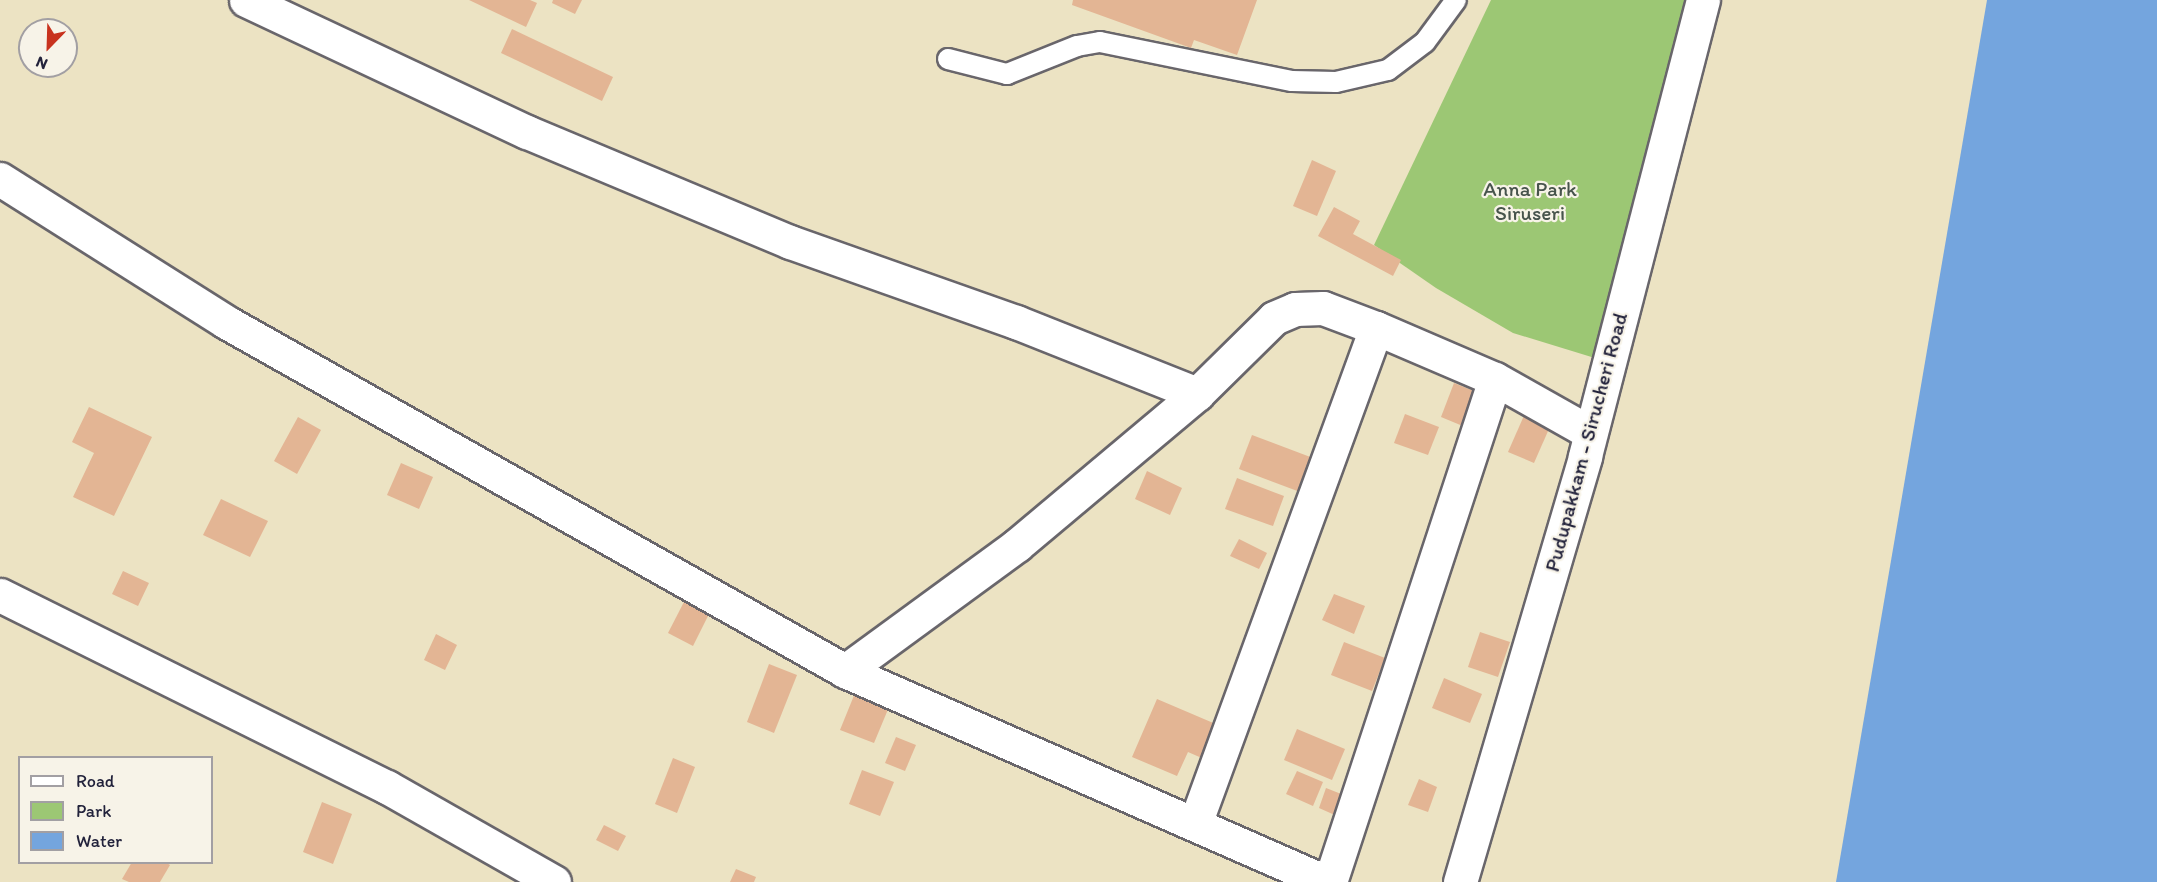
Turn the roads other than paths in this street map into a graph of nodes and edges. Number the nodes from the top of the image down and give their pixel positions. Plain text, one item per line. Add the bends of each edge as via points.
1 (246, 0) edge
2 (1456, 0) edge
3 (1704, 0) edge
4 (948, 59) dead end
5 (0, 179) edge
6 (1377, 328) junction
7 (1495, 379) junction
8 (1197, 394) junction
9 (1590, 432) junction
10 (0, 595) edge
11 (844, 671) junction
12 (1195, 824) junction
13 (554, 882) edge
14 (1328, 882) edge
15 (1460, 882) edge

1 - 8 street via 527,132 790,242 1016,322
2 - 4 lane via 1425,42 1388,70 1336,82 1292,81 1100,42 1077,46 1007,74
3 - 9 street, Pudupakkam - Sirucheri Road
5 - 11 street via 226,322
6 - 7 street
6 - 8 street via 1323,308 1295,309 1274,318
6 - 12 street
7 - 9 street
7 - 14 street
8 - 11 street via 1017,545
9 - 15 street, Pudupakkam - Sirucheri Road
10 - 13 street via 387,787
11 - 12 street
12 - 14 street

